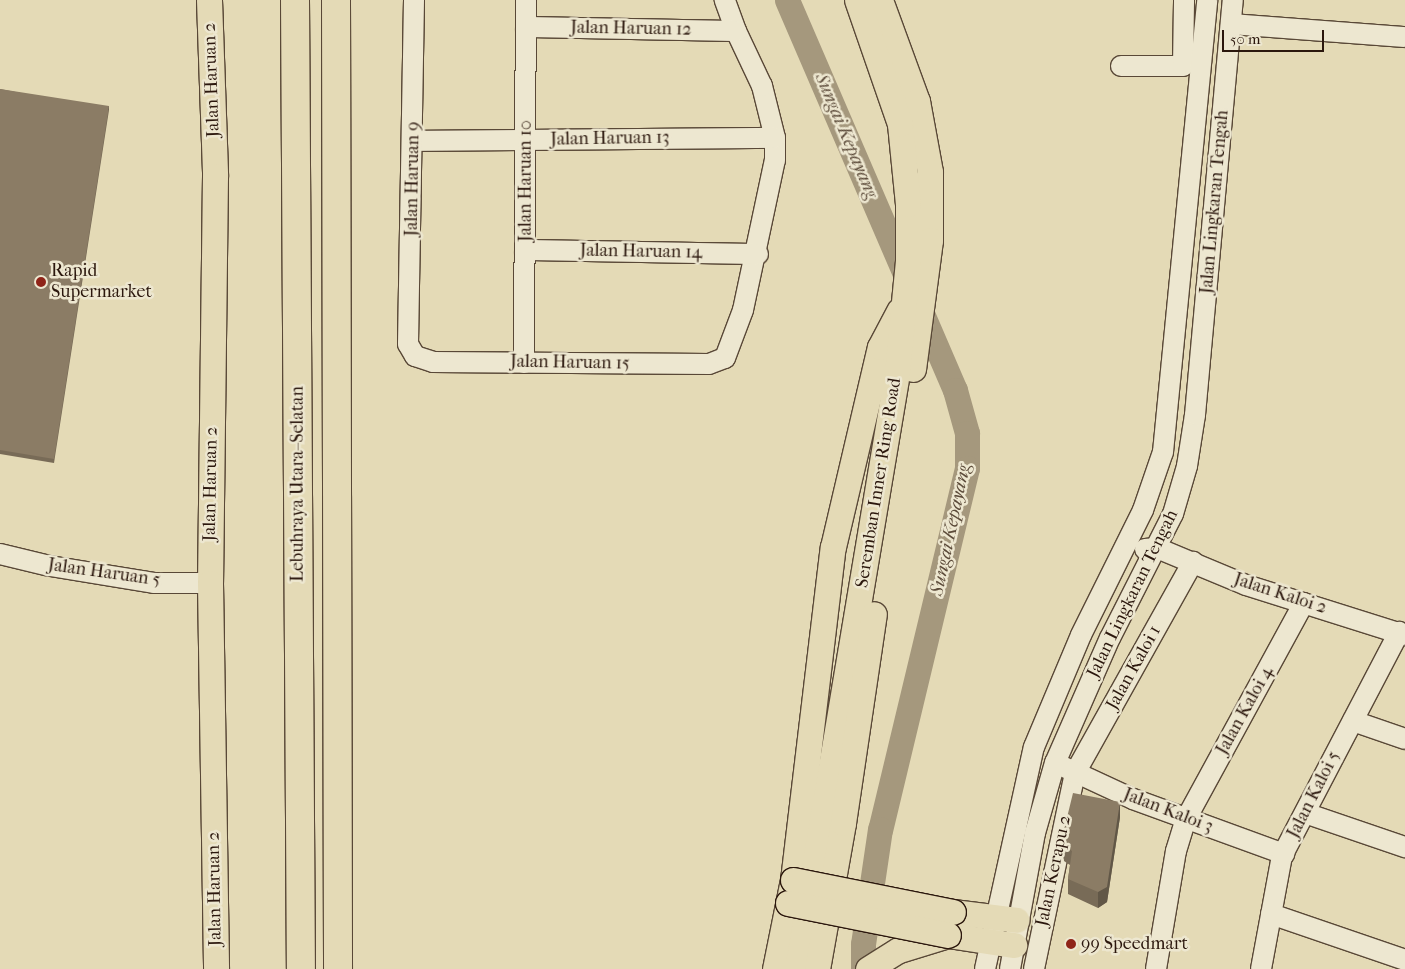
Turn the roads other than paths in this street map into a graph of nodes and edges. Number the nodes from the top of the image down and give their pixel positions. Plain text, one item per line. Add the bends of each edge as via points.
1 (209, 0) edge
2 (294, 0) edge
3 (336, 0) edge
4 (414, 0) edge
5 (526, 0) edge
6 (725, 0) edge
7 (857, 0) edge
8 (880, 0) edge
9 (1184, 0) edge
10 (1207, 0) edge
11 (1233, 0) edge
12 (1231, 24) junction
13 (526, 27) junction
14 (736, 31) junction
15 (1405, 38) edge
16 (1121, 66) dead end
17 (775, 138) junction
18 (526, 140) junction
19 (414, 142) junction
20 (525, 250) junction
21 (758, 254) junction
22 (905, 298) junction
23 (415, 356) joint
24 (524, 363) junction
25 (904, 377) junction
26 (1163, 452) junction
27 (1157, 548) junction
28 (0, 554) edge
29 (1193, 562) junction
30 (210, 583) junction
31 (1304, 603) junction
32 (1402, 634) edge
33 (1081, 635) junction
34 (1353, 721) junction
35 (1405, 739) edge
36 (1055, 763) junction
37 (1076, 773) junction
38 (1305, 813) junction
39 (1186, 819) junction
40 (1405, 847) edge
41 (1284, 854) junction
42 (790, 892) junction
43 (1271, 914) junction
44 (1006, 919) junction
45 (951, 923) junction
46 (1004, 952) edge
47 (1405, 960) edge
48 (216, 969) edge
49 (301, 969) edge
50 (338, 969) edge
51 (775, 969) edge
52 (796, 969) edge
53 (817, 969) edge
54 (868, 969) edge
55 (985, 969) edge
56 (1034, 969) edge
57 (1156, 969) edge
58 (1261, 969) edge

1 - 30 main road, Jalan Haruan 2 via 215,176
2 - 49 highway, Lebuhraya Utara–Selatan
3 - 50 highway
4 - 19 street, Jalan Haruan 9
5 - 13 street, Jalan Haruan 10
6 - 14 street
7 - 22 main road, Seremban Inner Ring Road via 900,124 908,204
8 - 25 main road, Seremban Inner Ring Road via 917,101 930,172 930,240
9 - 16 street via 1183,66
10 - 26 street, Jalan Lingkaran Tengah
11 - 12 street, Jalan Lingkaran Tengah
12 - 15 street
12 - 27 street, Jalan Lingkaran Tengah via 1195,415 1180,490
13 - 14 street, Jalan Haruan 12
13 - 18 street, Jalan Haruan 10
14 - 17 street via 762,86
17 - 18 street, Jalan Haruan 13
17 - 21 street via 775,160
18 - 19 street, Jalan Haruan 13
18 - 20 street, Jalan Haruan 10
19 - 23 street, Jalan Haruan 9 via 408,344
20 - 21 street, Jalan Haruan 14
20 - 24 street, Jalan Haruan 10
21 - 24 street, Jalan Haruan 15 via 744,310 725,358 709,364
22 - 25 main road, Seremban Inner Ring Road
22 - 42 main road via 880,347 833,547
23 - 24 street, Jalan Haruan 15 via 432,362
25 - 52 main road, Seremban Inner Ring Road
25 - 53 main road, Seremban Inner Ring Road via 843,823
26 - 27 street via 1163,482 1152,527
26 - 33 street, Jalan Lingkaran Tengah via 1143,510
27 - 29 street, Jalan Kaloi 2
27 - 33 street via 1148,548 1139,554 1096,625
27 - 36 street, Jalan Lingkaran Tengah via 1110,638
28 - 30 street, Jalan Haruan 5 via 50,566 154,583
29 - 31 street, Jalan Kaloi 2
29 - 37 street, Jalan Kaloi 1
30 - 48 main road, Jalan Haruan 2
31 - 32 street, Jalan Kaloi 2
31 - 39 street, Jalan Kaloi 4
32 - 34 street, Jalan Kaloi 5
33 - 44 street, Jalan Lingkaran Tengah via 1034,747
34 - 35 street
34 - 38 street, Jalan Kaloi 5
36 - 37 street, Jalan Kaloi 3
36 - 44 street, Jalan Lingkaran Tengah
37 - 39 street, Jalan Kaloi 3
37 - 56 street, Jalan Kerapu 2
38 - 40 street
38 - 41 street, Jalan Kaloi 5
39 - 41 street, Jalan Kaloi 3
39 - 57 street, Jalan Kaloi 4 via 1176,851
41 - 43 street, Jalan Kaloi 5
42 - 45 main road, bridge
42 - 51 main road
43 - 47 street
43 - 58 street, Jalan Kaloi 5
44 - 45 main road
44 - 46 street, Jalan Lingkaran Tengah
45 - 46 main road
45 - 54 main road
46 - 55 street, Jalan Lingkaran Tengah

